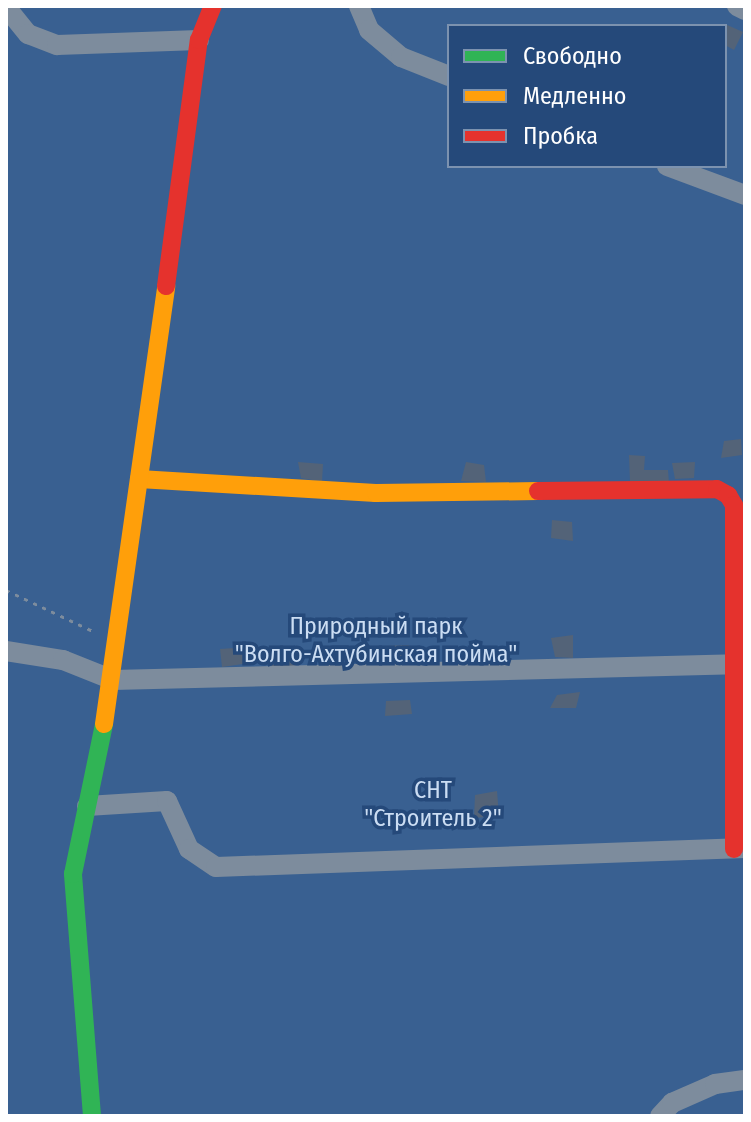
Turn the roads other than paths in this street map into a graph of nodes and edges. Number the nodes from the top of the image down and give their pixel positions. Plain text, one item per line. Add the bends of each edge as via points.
1 (213, 6) edge
2 (359, 6) edge
3 (737, 6) edge
4 (6, 7) edge
5 (745, 10) edge
6 (199, 40) junction
7 (447, 75) edge
8 (672, 168) edge
9 (745, 195) edge
10 (139, 479) junction
11 (6, 651) edge
12 (740, 664) edge
13 (113, 680) junction
14 (87, 806) junction
15 (740, 848) edge
16 (745, 1080) edge
17 (92, 1116) edge
18 (660, 1116) edge

1 - 6 street
2 - 7 street via 369,30 401,57
3 - 5 street
4 - 6 street via 28,34 57,45
6 - 10 street
8 - 9 street
10 - 12 street via 376,493 717,489 734,505
10 - 13 street
11 - 13 street via 63,660
12 - 13 street
12 - 15 street
13 - 14 street
14 - 15 street via 167,801 189,849 216,867
14 - 17 street via 73,874
16 - 18 street via 715,1084 672,1103

